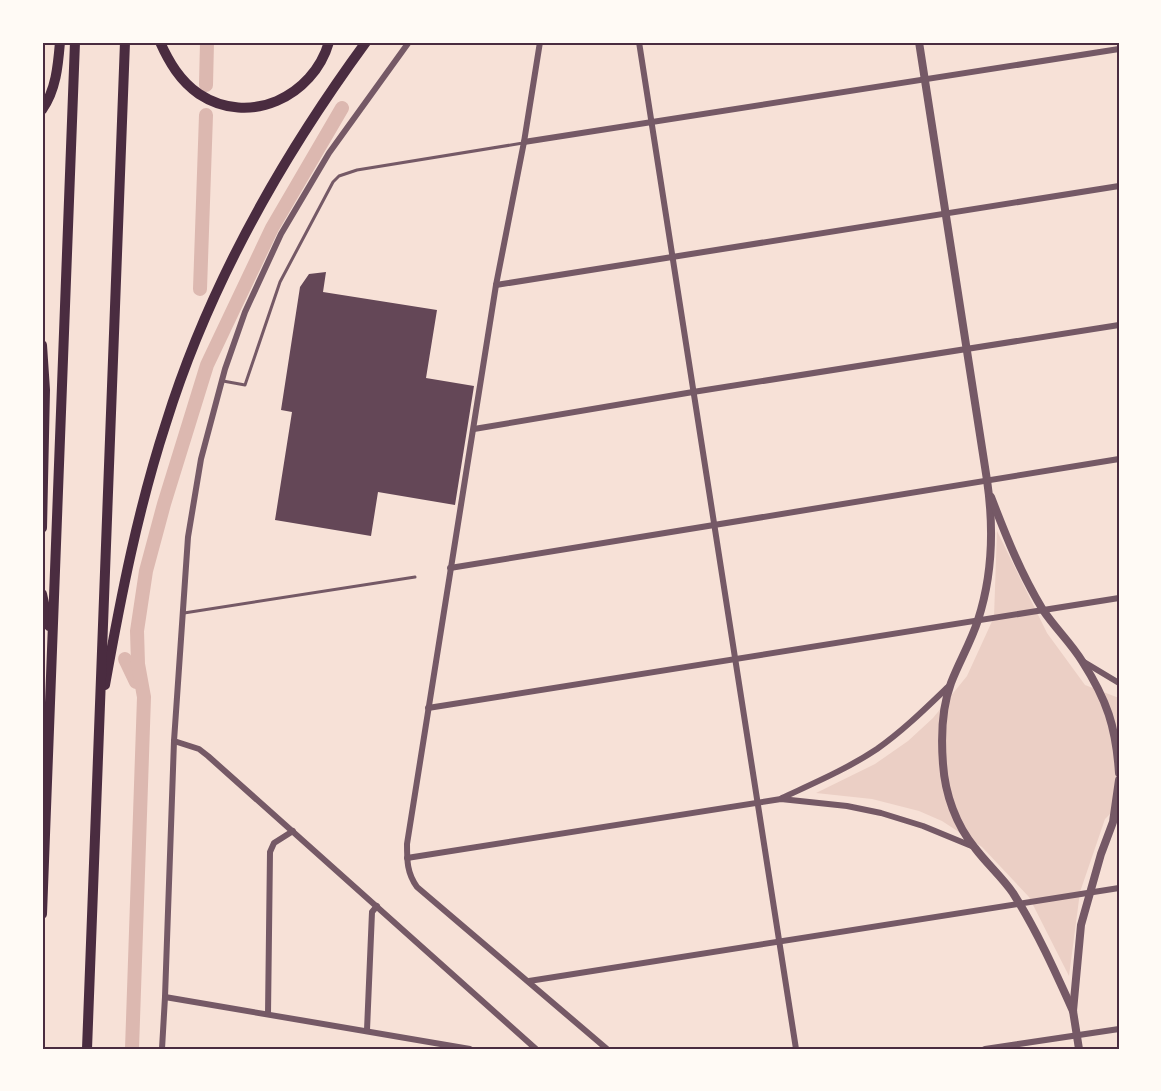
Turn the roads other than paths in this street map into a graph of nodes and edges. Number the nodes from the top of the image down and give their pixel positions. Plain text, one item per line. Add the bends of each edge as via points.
1 (60, 42) edge
2 (75, 42) edge
3 (125, 42) edge
4 (160, 42) edge
5 (329, 42) edge
6 (366, 42) edge
7 (409, 42) edge
8 (540, 42) edge
9 (639, 42) edge
10 (919, 42) edge
11 (1119, 49) edge
12 (924, 79) junction
13 (42, 110) edge
14 (652, 122) junction
15 (524, 142) junction
16 (1119, 186) edge
17 (945, 214) junction
18 (672, 256) junction
19 (496, 285) junction
20 (1119, 325) edge
21 (42, 345) edge
22 (966, 348) junction
23 (221, 381) junction
24 (693, 392) junction
25 (474, 429) junction
26 (1119, 459) edge
27 (987, 480) junction
28 (989, 490) junction
29 (714, 525) junction
30 (42, 528) edge
31 (450, 568) junction
32 (415, 577) dead end
33 (42, 594) edge
34 (1119, 598) edge
35 (1044, 610) junction
36 (182, 613) junction
37 (978, 621) junction
38 (52, 643) junction
39 (735, 660) junction
40 (1082, 661) junction
41 (1119, 683) edge
42 (950, 685) junction
43 (428, 708) junction
44 (98, 723) junction
45 (174, 741) junction
46 (1119, 773) edge
47 (1119, 780) edge
48 (781, 799) junction
49 (758, 802) junction
50 (1116, 820) edge
51 (293, 831) junction
52 (974, 848) junction
53 (407, 858) junction
54 (1119, 888) edge
55 (1089, 893) junction
56 (1020, 905) junction
57 (377, 906) junction
58 (42, 914) edge
59 (778, 942) junction
60 (529, 981) junction
61 (165, 997) junction
62 (1073, 1011) junction
63 (268, 1014) junction
64 (1119, 1029) edge
65 (367, 1030) junction
66 (1077, 1035) junction
67 (533, 1048) edge
68 (87, 1049) edge
69 (162, 1049) edge
70 (470, 1049) edge
71 (607, 1049) edge
72 (796, 1049) edge
73 (985, 1049) edge
74 (1079, 1049) edge

1 - 13 highway via 57,76
2 - 38 highway
3 - 44 highway
4 - 5 highway via 178,74 199,94 226,106 242,108 280,100 301,86 318,69
6 - 44 highway via 260,205 184,371 134,538
7 - 23 street via 329,153 281,234 245,312
8 - 15 street
9 - 14 street
10 - 12 street
11 - 12 street
12 - 14 street
12 - 17 street
14 - 15 street
14 - 18 street
15 - 19 street
15 - 23 lane via 339,176 280,282 245,386
16 - 17 street
17 - 18 street
17 - 22 street
18 - 19 street
18 - 24 street
19 - 25 street
20 - 22 street
21 - 30 highway
22 - 24 street
22 - 27 street
23 - 36 street via 194,496
24 - 25 street
24 - 29 street
25 - 31 street
26 - 27 street
27 - 28 street
27 - 29 street
28 - 35 street via 1013,552
28 - 37 street via 992,547
29 - 31 street
29 - 39 street
31 - 43 street
32 - 36 lane
33 - 38 highway
34 - 35 street
35 - 37 street
35 - 40 street
36 - 45 street
37 - 39 street
37 - 42 street
38 - 58 highway
39 - 43 street
39 - 49 street
40 - 41 street
40 - 46 street via 1109,709
42 - 48 street via 877,749
42 - 52 street via 942,734 943,765 952,807
43 - 53 street
44 - 68 highway
45 - 51 street via 199,749
45 - 61 street
47 - 50 street
48 - 49 street
48 - 52 street via 881,813
49 - 53 street
49 - 59 street
50 - 55 street
51 - 57 street
51 - 63 street via 274,843 270,852
52 - 56 street
53 - 60 street via 409,876 417,887
54 - 55 street
55 - 56 street
55 - 62 street via 1081,925
56 - 59 street
56 - 62 street
57 - 65 street via 372,912
57 - 67 street
59 - 60 street
59 - 72 street
60 - 71 street
61 - 63 street
61 - 69 street
62 - 66 street
63 - 65 street
64 - 66 street
65 - 70 street
66 - 73 street
66 - 74 street

